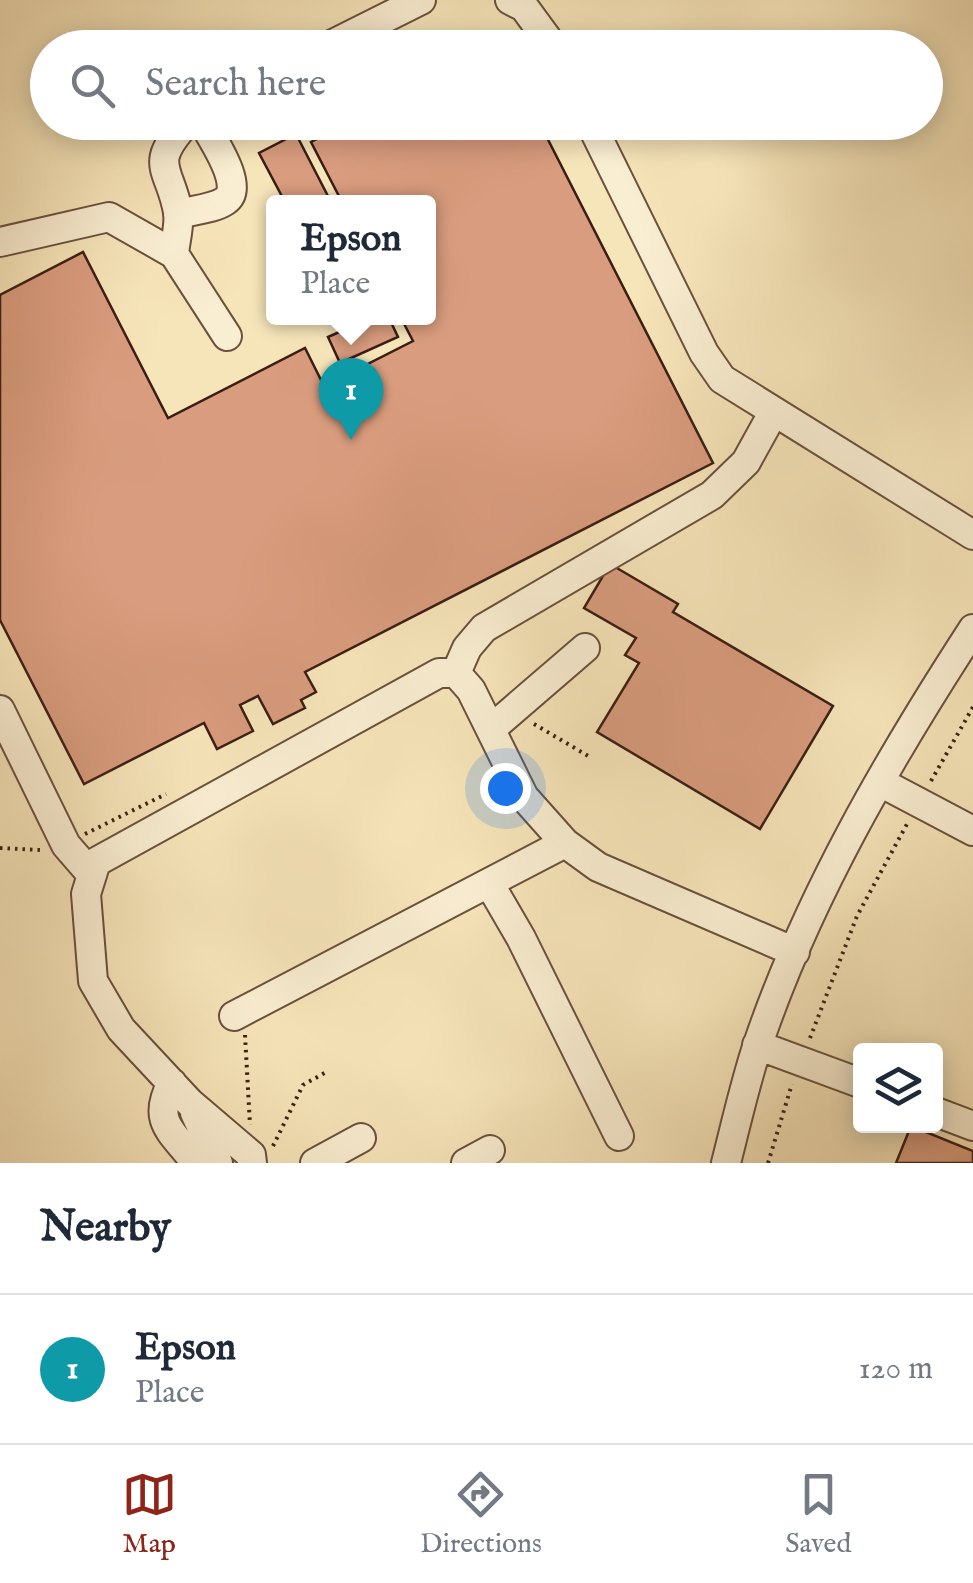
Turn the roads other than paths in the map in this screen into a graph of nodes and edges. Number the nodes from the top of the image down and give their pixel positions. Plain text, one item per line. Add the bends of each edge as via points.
1 (421, 0) edge
2 (510, 0) edge
3 (361, 30) edge
4 (541, 30) edge
5 (171, 140) edge
6 (212, 140) edge
7 (599, 140) edge
8 (178, 214) junction
9 (0, 242) edge
10 (174, 254) junction
11 (227, 336) dead end
12 (773, 412) junction
13 (973, 535) edge
14 (973, 630) edge
15 (584, 648) dead end
16 (456, 673) junction
17 (0, 710) edge
18 (501, 720) junction
19 (880, 782) junction
20 (973, 830) edge
21 (565, 843) junction
22 (92, 875) junction
23 (489, 883) junction
24 (795, 952) junction
25 (234, 1016) road end
26 (758, 1045) junction
27 (853, 1080) edge
28 (181, 1093) junction
29 (943, 1115) edge
30 (973, 1126) edge
31 (619, 1136) dead end
32 (361, 1138) dead end
33 (258, 1151) edge
34 (196, 1163) edge
35 (218, 1163) edge
36 (315, 1163) edge
37 (726, 1163) edge

1 - 3 street
2 - 4 street via 524,6
5 - 8 street via 162,168
6 - 8 street via 233,191 225,201
7 - 12 street via 704,352 722,379
8 - 10 street
9 - 10 street via 109,217
10 - 11 street
12 - 13 street
12 - 16 street via 746,462 712,495 484,628
14 - 19 street
15 - 18 street
16 - 18 street
16 - 22 street via 439,672 96,862
17 - 22 street via 66,845
18 - 21 street via 524,797
19 - 20 street
19 - 24 street
21 - 23 street
21 - 24 street via 598,867
22 - 28 street via 86,894 93,981 122,1029
23 - 25 street
23 - 31 street
24 - 26 street
26 - 27 street
26 - 37 street
28 - 33 street via 251,1155
28 - 34 street via 162,1102 162,1117
28 - 35 street
29 - 30 street
32 - 36 street

